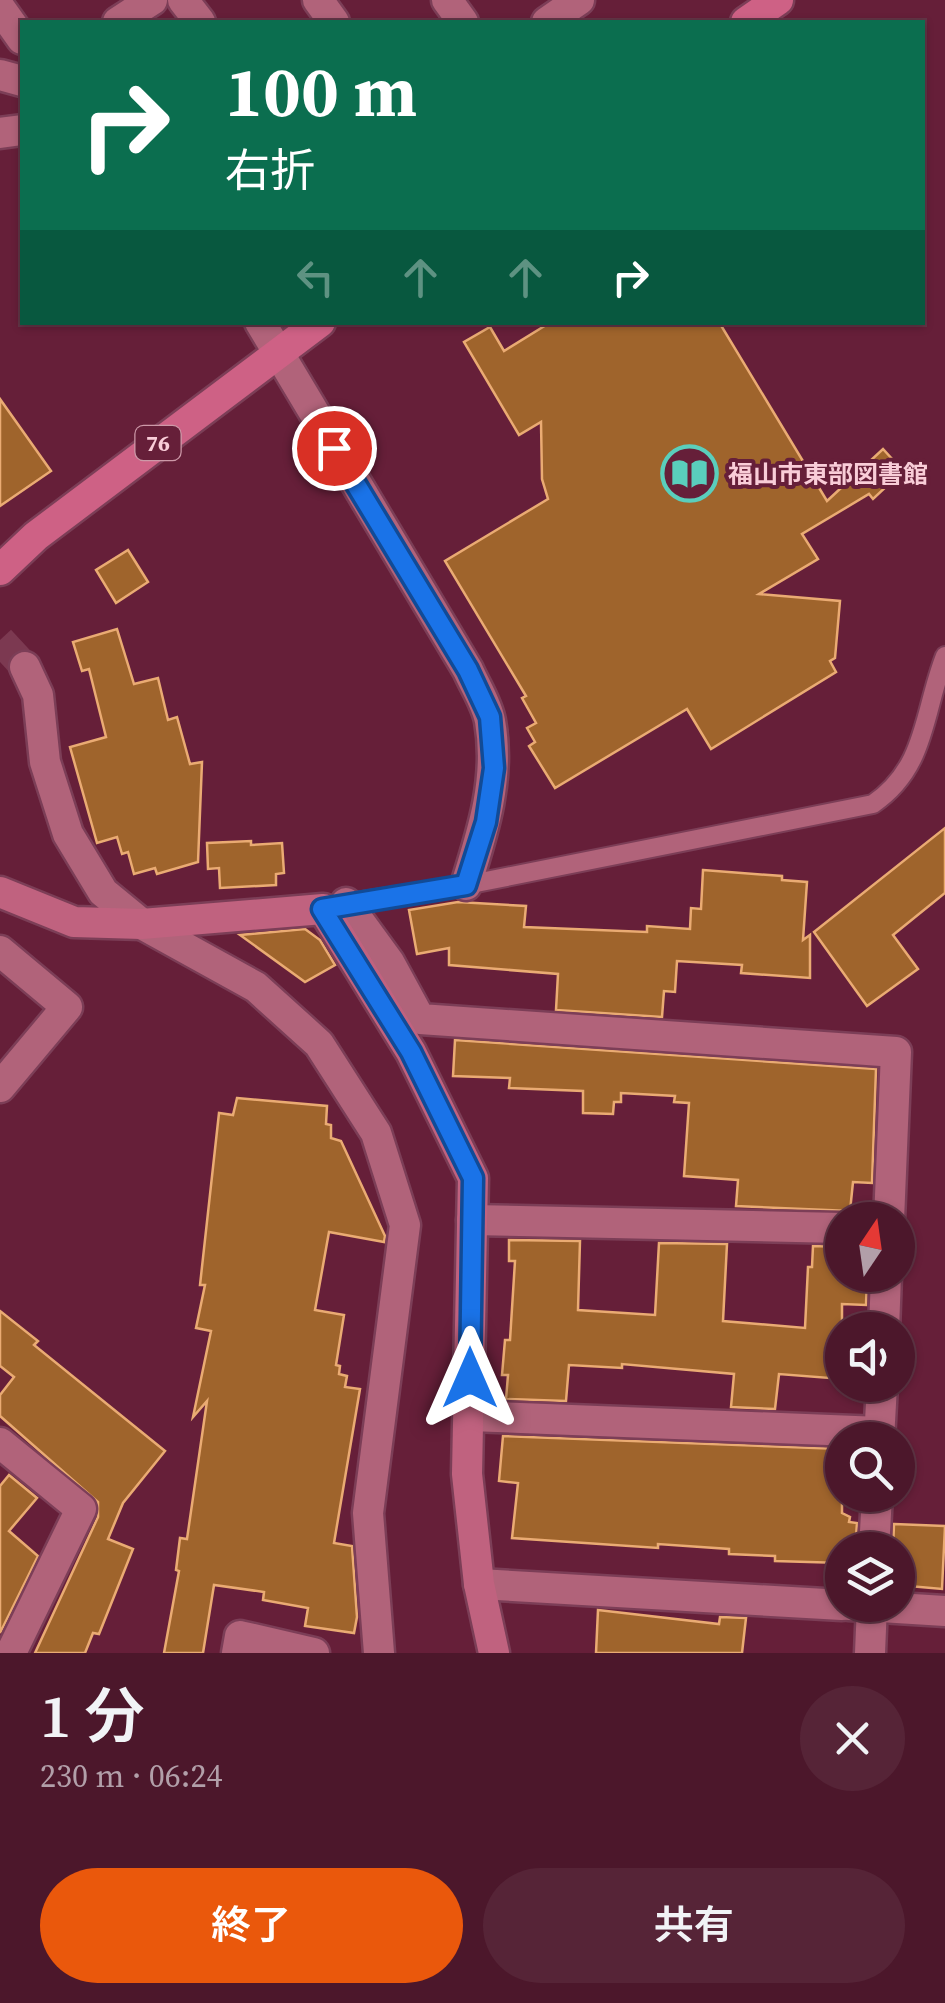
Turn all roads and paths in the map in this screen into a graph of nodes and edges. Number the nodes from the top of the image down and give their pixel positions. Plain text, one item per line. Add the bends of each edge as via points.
1 (152, 0) edge
2 (183, 0) edge
3 (578, 0) edge
4 (778, 0) edge
5 (0, 8) edge
6 (121, 20) edge
7 (198, 20) edge
8 (550, 20) edge
9 (749, 20) edge
10 (20, 36) edge
11 (262, 325) edge
12 (316, 325) edge
13 (277, 353) junction
14 (0, 570) edge
15 (945, 656) edge
16 (25, 666) tunnel mouth
17 (466, 885) junction
18 (0, 892) edge
19 (334, 906) junction
20 (142, 924) junction
21 (0, 951) edge
22 (0, 1087) edge
23 (889, 1202) edge
24 (472, 1220) junction
25 (825, 1228) edge
26 (471, 1416) junction
27 (825, 1433) edge
28 (0, 1443) edge
29 (479, 1584) junction
30 (825, 1604) edge
31 (915, 1608) edge
32 (945, 1610) edge
33 (871, 1622) edge
34 (11, 1653) edge
35 (237, 1653) edge
36 (314, 1653) edge
37 (379, 1653) edge
38 (494, 1653) edge
39 (870, 1653) edge

1 - 6 street
2 - 7 street
3 - 8 street
4 - 9 main road
5 - 10 street
11 - 13 street
12 - 13 main road, 76
13 - 14 main road, 76
13 - 17 street via 490,717 494,768
15 - 17 lane via 911,764 873,804
16 - 20 street via 38,694 45,762 68,834 102,892
17 - 19 lane
18 - 20 street via 74,922
19 - 20 street
19 - 23 street via 389,962 420,1018 896,1052
19 - 24 street via 473,1178
20 - 37 street via 256,987 319,1044 376,1134 405,1225 368,1513
21 - 22 street via 67,1007
24 - 25 street
24 - 26 street
26 - 27 street
26 - 29 street via 468,1474
28 - 34 street via 81,1509
29 - 30 street
29 - 38 street
31 - 32 street
33 - 39 street
35 - 36 street via 240,1636

